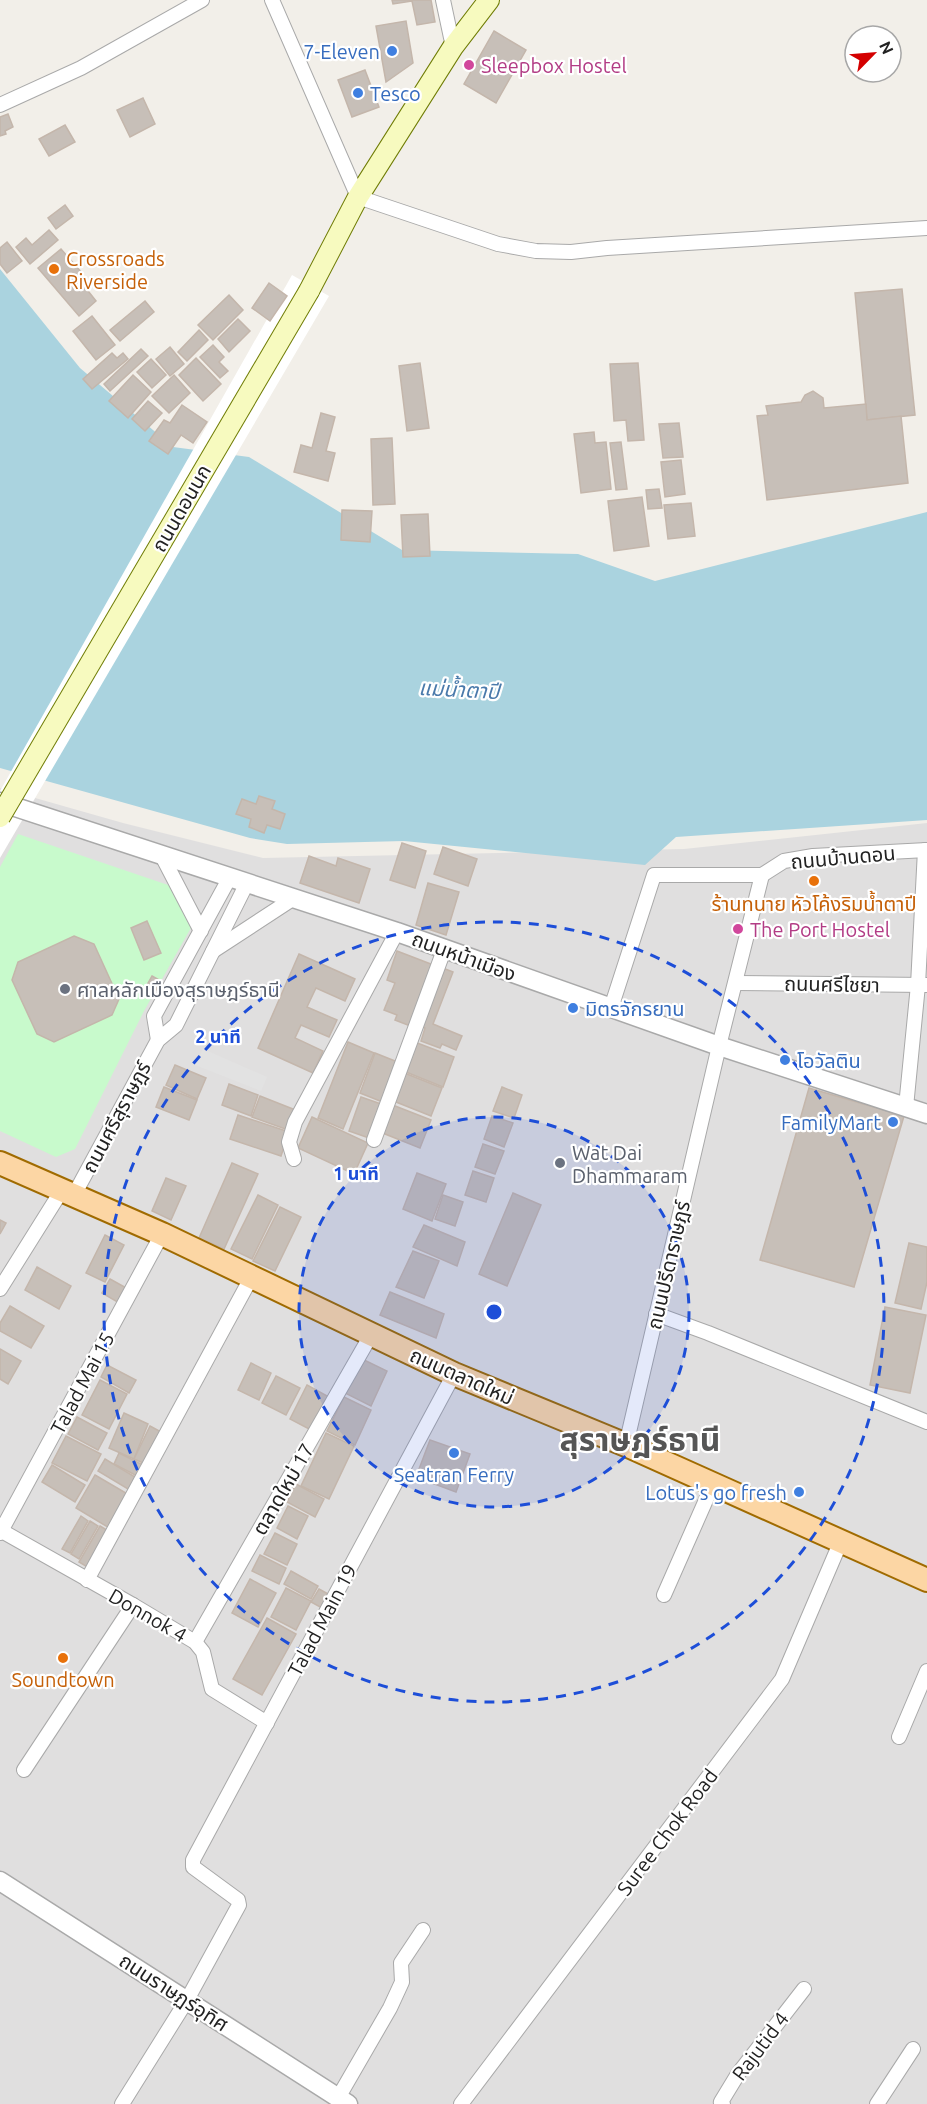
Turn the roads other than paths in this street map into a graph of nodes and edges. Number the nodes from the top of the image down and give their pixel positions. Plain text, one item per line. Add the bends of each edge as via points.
1 (202, 0) edge
2 (272, 0) edge
3 (443, 0) edge
4 (489, 0) edge
5 (453, 47) junction
6 (0, 105) edge
7 (358, 197) junction
8 (927, 228) edge
9 (0, 802) edge
10 (0, 817) edge
11 (926, 850) edge
12 (161, 854) junction
13 (762, 875) junction
14 (239, 880) junction
15 (294, 898) junction
16 (201, 931) junction
17 (397, 932) junction
18 (444, 950) junction
19 (212, 952) junction
20 (736, 983) junction
21 (922, 985) edge
22 (611, 1008) junction
23 (158, 1040) junction
24 (719, 1046) junction
25 (906, 1107) junction
26 (927, 1114) edge
27 (374, 1140) dead end
28 (294, 1159) dead end
29 (0, 1163) edge
30 (68, 1192) junction
31 (162, 1234) junction
32 (252, 1278) junction
33 (0, 1289) edge
34 (656, 1314) junction
35 (371, 1335) junction
36 (454, 1374) junction
37 (927, 1422) edge
38 (626, 1445) junction
39 (713, 1484) junction
40 (1, 1531) edge
41 (841, 1541) junction
42 (87, 1580) junction
43 (927, 1580) edge
44 (664, 1595) dead end
45 (134, 1605) junction
46 (195, 1642) junction
47 (927, 1671) edge
48 (267, 1723) junction
49 (899, 1737) dead end
50 (24, 1770) dead end
51 (0, 1881) edge
52 (423, 1930) dead end
53 (804, 1989) dead end
54 (187, 2000) junction
55 (913, 2049) dead end
56 (340, 2102) edge
57 (122, 2104) edge
58 (461, 2104) edge
59 (723, 2104) edge
60 (877, 2104) edge

1 - 6 street via 81,68
2 - 7 street
3 - 5 street
4 - 5 main road, ถนนดอนนก
5 - 7 main road, ถนนดอนนก
7 - 8 street via 498,244 536,251 571,252
7 - 10 main road, ถนนดอนนก, bridge via 309,291
9 - 12 street, ถนนหน้าเมือง
11 - 13 street, ถนนบ้านดอน via 813,856 783,861
11 - 21 street
12 - 14 street, ถนนหน้าเมือง
12 - 16 street
13 - 20 street, ถนนปรีดาราษฎร์
13 - 22 street via 654,875
14 - 15 street, ถนนหน้าเมือง
14 - 16 street, ถนนศรีสุราษฎร์
14 - 19 street, ถนนศรีสุราษฎร์
15 - 17 street, ถนนหน้าเมือง
15 - 19 street
16 - 23 street, ถนนศรีสุราษฎร์ via 154,1016
17 - 18 street, ถนนหน้าเมือง
17 - 28 street via 295,1122 289,1142
18 - 22 street, ถนนหน้าเมือง
18 - 27 street
19 - 23 street, ถนนศรีสุราษฎร์ via 176,1025
20 - 21 street, ถนนศรีไชยา
20 - 24 street, ถนนปรีดาราษฎร์
21 - 25 street
22 - 24 street, ถนนหน้าเมือง
23 - 30 street, ถนนศรีสุราษฎร์
24 - 25 street, ถนนหน้าเมือง
24 - 34 street, ถนนปรีดาราษฎร์
25 - 26 street, ถนนหน้าเมือง
29 - 30 main road, ถนนตลาดใหม่
30 - 31 main road, ถนนตลาดใหม่
30 - 33 street, ถนนศรีสุราษฎร์
31 - 32 main road, ถนนตลาดใหม่
31 - 40 street, Talad Mai 15
32 - 35 main road, ถนนตลาดใหม่
32 - 42 street
34 - 37 street
34 - 38 street, ถนนปรีดาราษฎร์
35 - 36 main road, ถนนตลาดใหม่
35 - 46 street, ตลาดใหม่ 17
36 - 38 main road, ถนนตลาดใหม่
36 - 48 street, Talad Main 19
38 - 39 main road, ถนนตลาดใหม่
39 - 41 main road, ถนนตลาดใหม่
39 - 44 street
40 - 42 street, Donnok 4
41 - 43 main road, ถนนตลาดใหม่
41 - 58 street, Suree Chok Road via 782,1679
42 - 45 street, Donnok 4
45 - 46 street, Donnok 4
45 - 50 street
46 - 48 street, Donnok 4 via 203,1652 212,1689
47 - 49 street
48 - 54 street, Talad Main 19 via 194,1860 193,1867 238,1900 239,1905
51 - 54 street, ถนนราษฏร์อุทิศ
52 - 56 street via 401,1963 402,1982
53 - 59 street, Rajutid 4 via 738,2074
54 - 56 street, ถนนราษฏร์อุทิศ
54 - 57 street
55 - 60 street

